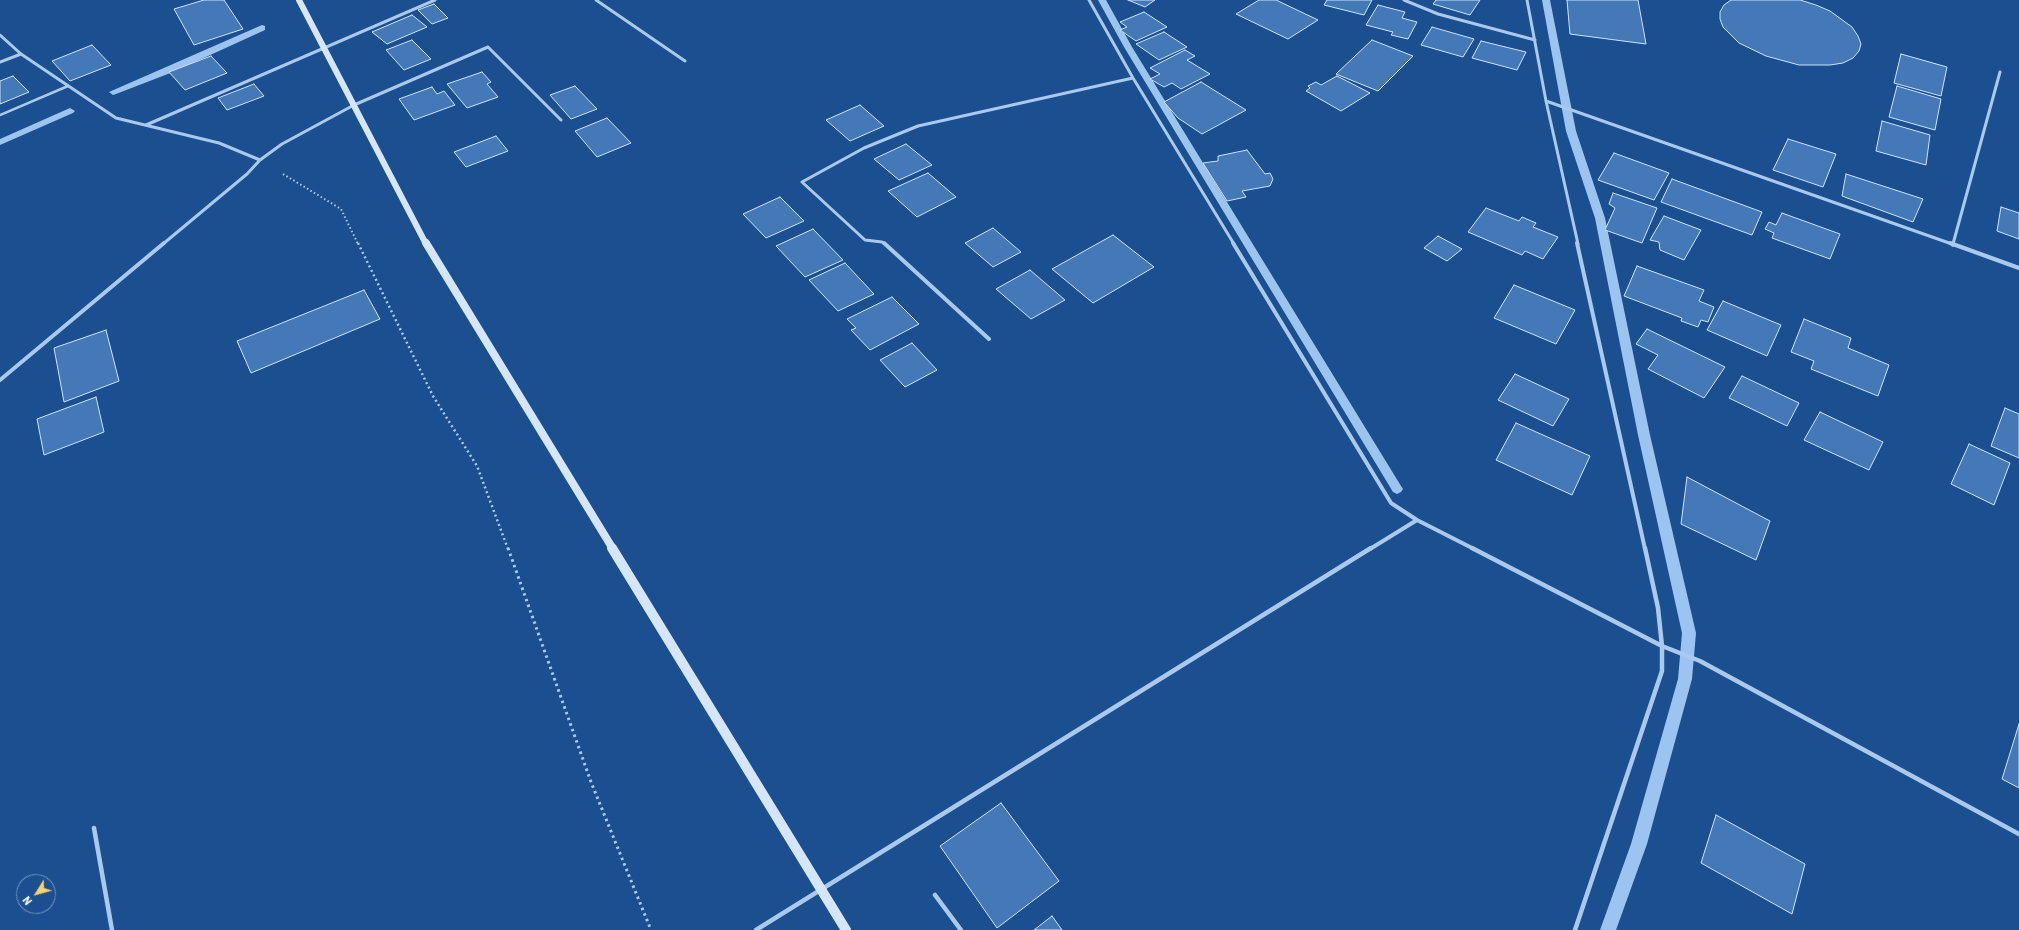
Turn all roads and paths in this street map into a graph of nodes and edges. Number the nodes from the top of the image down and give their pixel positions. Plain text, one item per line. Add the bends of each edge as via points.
1 (299, 0) edge
2 (436, 0) edge
3 (596, 0) edge
4 (1089, 0) edge
5 (1404, 0) edge
6 (1527, 0) edge
7 (0, 35) edge
8 (1535, 40) junction
9 (324, 48) junction
10 (21, 54) junction
11 (685, 61) dead end
12 (0, 62) edge
13 (2000, 72) dead end
14 (1133, 78) junction
15 (68, 86) junction
16 (1548, 102) junction
17 (354, 105) junction
18 (0, 115) edge
19 (561, 120) dead end
20 (146, 125) junction
21 (260, 160) junction
22 (1953, 245) junction
23 (2019, 268) edge
24 (989, 339) dead end
25 (0, 380) edge
26 (1417, 520) junction
27 (1662, 646) junction
28 (94, 828) dead end
29 (2019, 834) edge
30 (822, 890) junction
31 (935, 895) dead end
32 (112, 930) edge
33 (651, 930) edge
34 (756, 930) edge
35 (846, 930) edge
36 (960, 930) edge
37 (1575, 930) edge

1 - 9 street
2 - 9 street
3 - 11 street
4 - 14 street
5 - 8 street via 1438,14
6 - 8 street
7 - 10 street
8 - 16 street
9 - 17 street
9 - 20 street
10 - 12 street
10 - 15 street
13 - 22 street
14 - 24 street via 918,126 864,148 802,182 865,240 882,242
14 - 26 street via 1391,503
15 - 18 lane
15 - 20 street via 116,118
16 - 22 street
16 - 27 street via 1658,608
17 - 19 street via 488,47
17 - 21 street via 282,144
17 - 30 street via 427,246
20 - 21 street via 219,143
21 - 25 street via 247,174
21 - 33 path via 341,209 433,396 477,466 590,782
22 - 23 street
26 - 27 street
26 - 30 street
27 - 29 street via 1700,661
27 - 37 street via 1662,671
28 - 32 street
30 - 34 street
30 - 35 street
31 - 36 street

